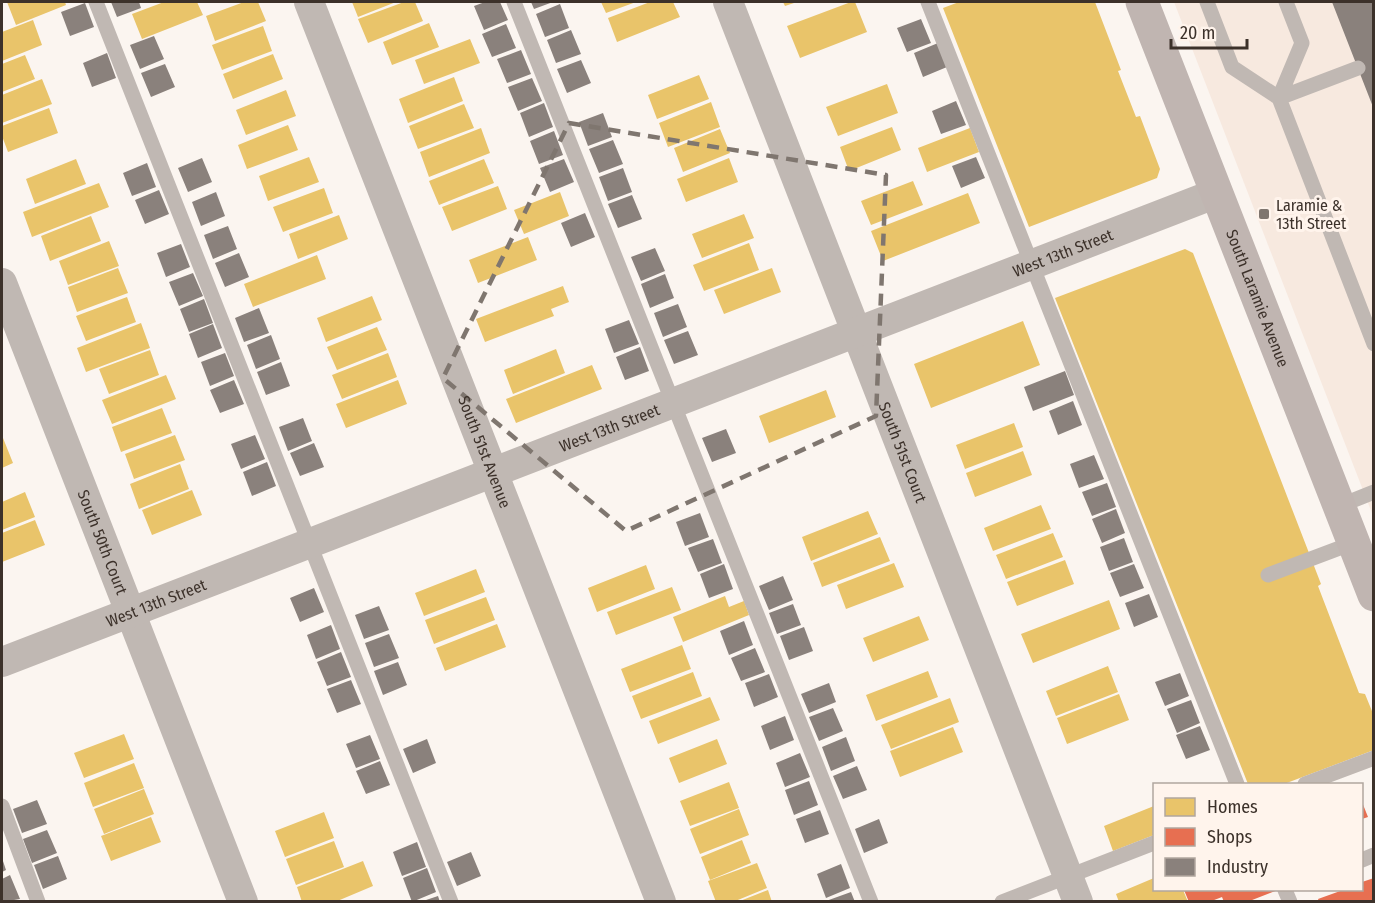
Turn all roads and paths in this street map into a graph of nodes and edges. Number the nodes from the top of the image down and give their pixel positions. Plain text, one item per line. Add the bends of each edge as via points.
1 (96, 2) edge
2 (309, 2) edge
3 (514, 2) edge
4 (728, 2) edge
5 (928, 2) edge
6 (1142, 2) edge
7 (1207, 2) edge
8 (1286, 2) edge
9 (1358, 68) dead end
10 (1279, 98) junction
11 (1217, 193) junction
12 (1031, 264) junction
13 (2, 283) edge
14 (856, 332) junction
15 (1374, 344) edge
16 (673, 402) junction
17 (493, 472) junction
18 (1374, 492) edge
19 (1339, 506) junction
20 (310, 543) junction
21 (1353, 543) junction
22 (1268, 575) dead end
23 (1373, 590) edge
24 (130, 612) junction
25 (2, 662) edge
26 (1374, 758) edge
27 (1237, 783) edge
28 (1308, 783) edge
29 (2, 806) edge
30 (1153, 844) edge
31 (1073, 889) edge
32 (38, 902) edge
33 (243, 902) edge
34 (451, 902) edge
35 (661, 902) edge
36 (871, 902) edge
37 (1002, 902) edge

1 - 20 lane
2 - 17 street, South 51st Avenue
3 - 16 lane
4 - 14 street, South 51st Court
5 - 12 lane
6 - 11 main road, South Laramie Avenue
7 - 10 lane via 1232,67
8 - 10 lane via 1302,43
9 - 10 lane
10 - 15 lane
11 - 12 street, West 13th Street
11 - 19 main road, South Laramie Avenue
12 - 14 street, West 13th Street
12 - 27 lane
13 - 24 street, South 50th Court
14 - 16 street, West 13th Street
14 - 31 street, South 51st Court
16 - 17 street, West 13th Street
16 - 36 lane
17 - 20 street, West 13th Street
17 - 35 street, South 51st Avenue
18 - 19 lane
19 - 21 main road, South Laramie Avenue
20 - 24 street, West 13th Street
20 - 34 lane
21 - 22 lane
21 - 23 main road, South Laramie Avenue
24 - 25 street, West 13th Street
24 - 33 street, South 50th Court
26 - 28 lane
29 - 32 lane
30 - 31 lane
31 - 37 lane

